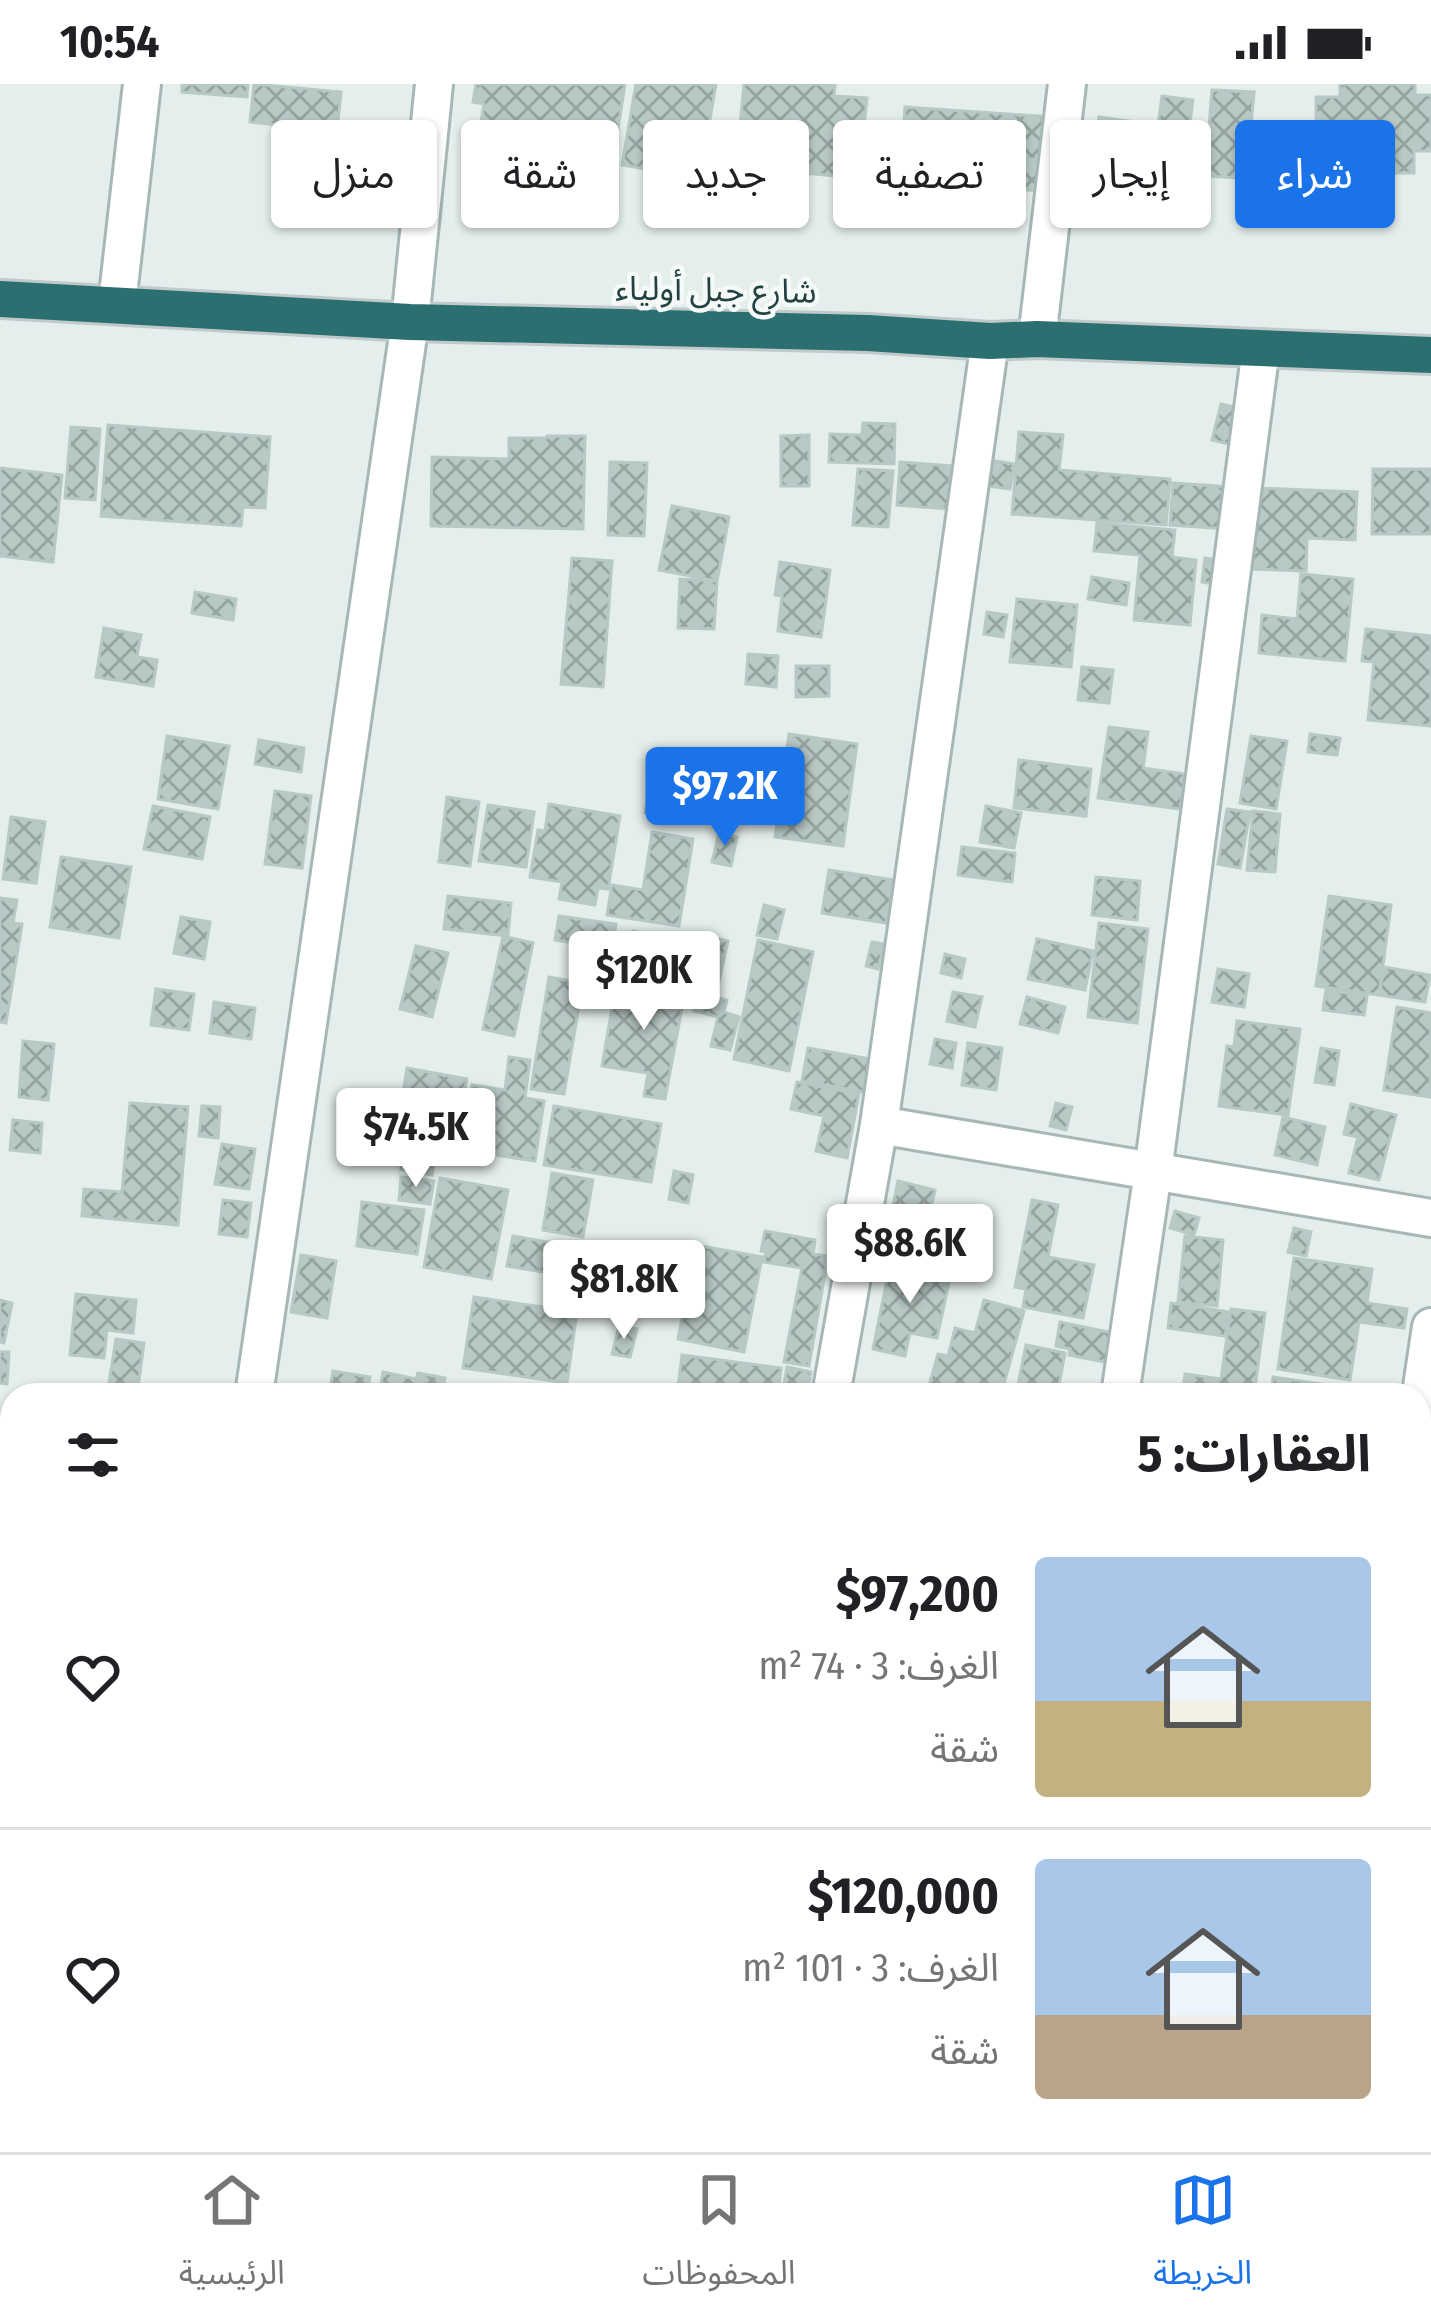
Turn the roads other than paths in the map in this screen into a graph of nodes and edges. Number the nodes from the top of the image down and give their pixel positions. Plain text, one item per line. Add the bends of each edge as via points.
1 (142, 84) edge
2 (434, 84) edge
3 (1067, 84) edge
4 (0, 299) edge
5 (117, 304) junction
6 (410, 322) junction
7 (1037, 339) junction
8 (990, 341) junction
9 (1261, 348) junction
10 (1431, 355) edge
11 (879, 1125) junction
12 (1153, 1172) junction
13 (1431, 1218) edge
14 (1431, 1327) edge
15 (256, 1383) edge
16 (833, 1383) edge
17 (1122, 1383) edge
18 (1423, 1383) edge

1 - 5 street
2 - 6 street
3 - 7 street
4 - 5 highway, شارع جبل أولياء
5 - 6 highway, شارع جبل أولياء
6 - 8 highway, شارع جبل أولياء
6 - 15 street
7 - 8 highway, شارع جبل أولياء
7 - 9 highway, شارع جبل أولياء
8 - 11 street
9 - 10 highway, شارع جبل أولياء
9 - 12 street
11 - 12 street
11 - 16 street
12 - 13 street
12 - 17 street
14 - 18 street

